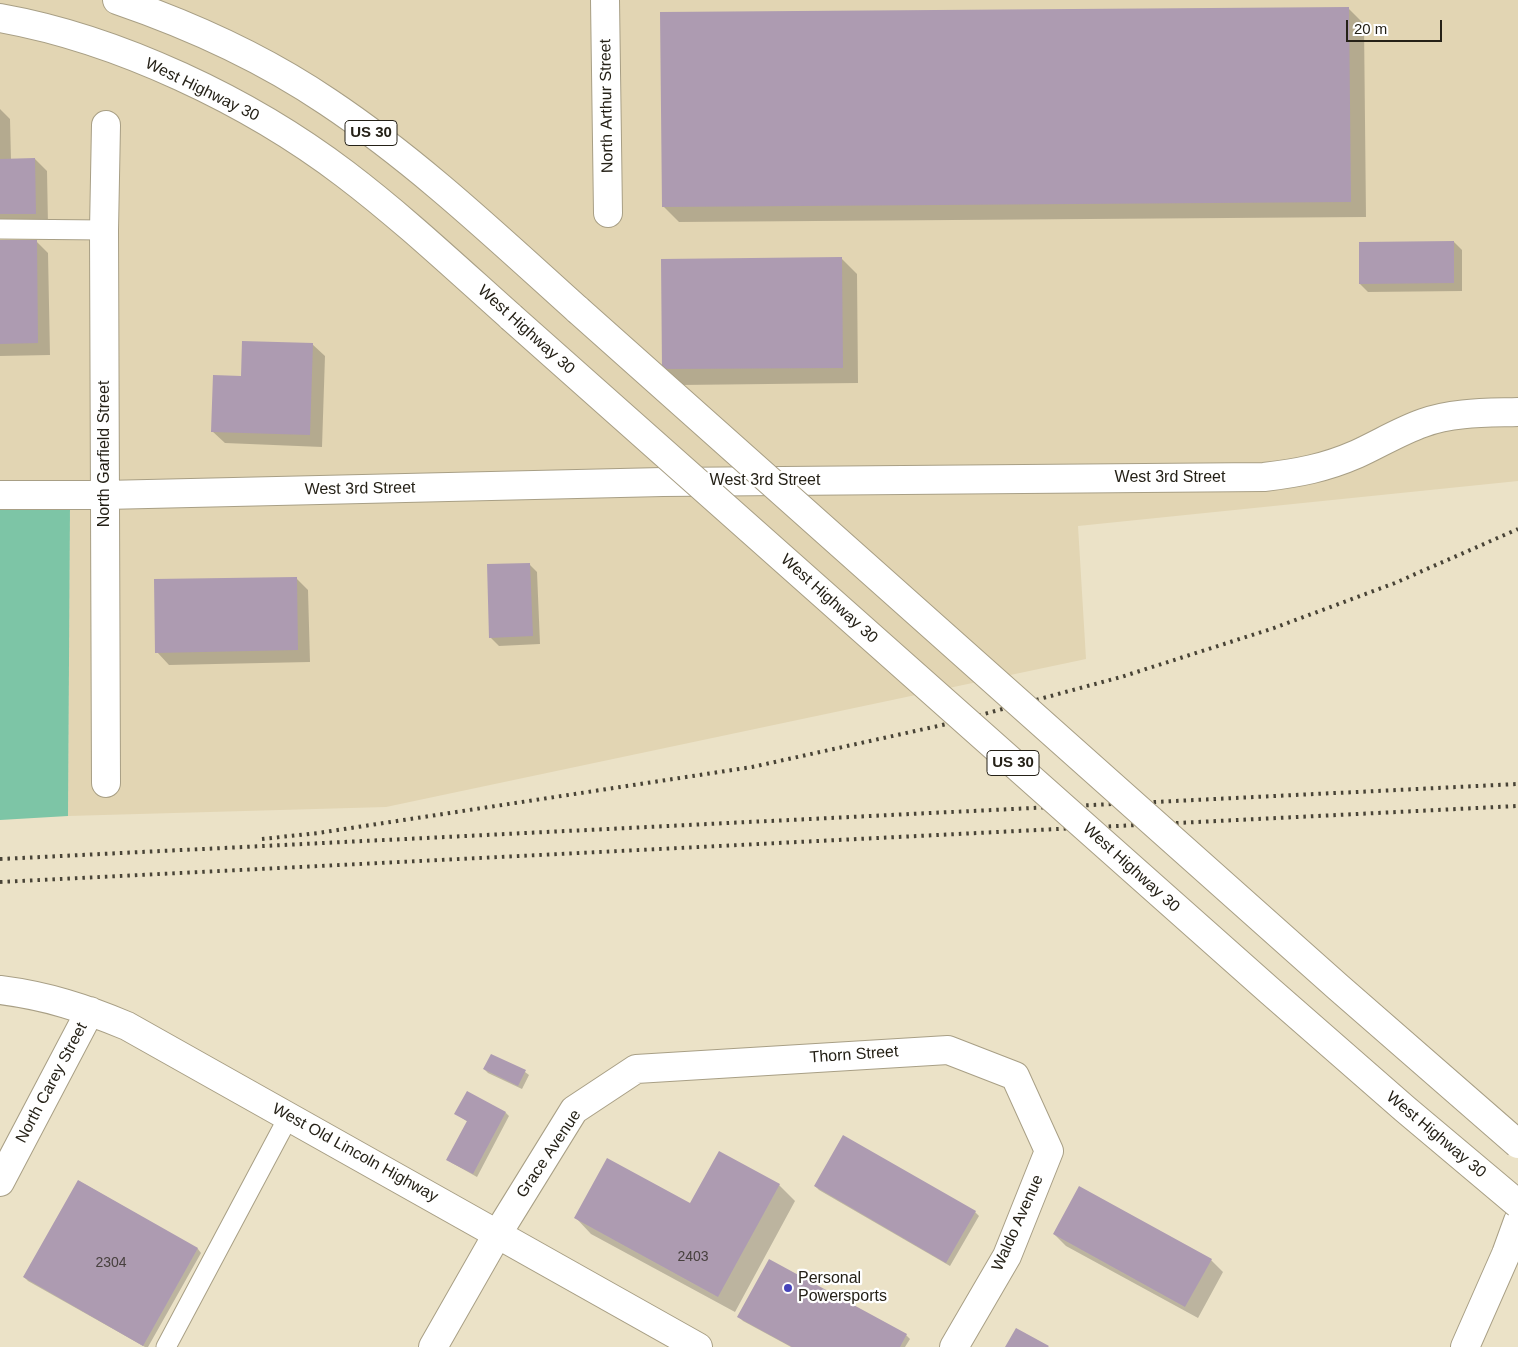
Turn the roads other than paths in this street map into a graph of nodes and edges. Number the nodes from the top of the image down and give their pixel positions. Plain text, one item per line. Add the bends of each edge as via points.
1 (606, 0) edge
2 (129, 2) edge
3 (0, 18) edge
4 (106, 124) dead end
5 (608, 213) dead end
6 (0, 229) edge
7 (104, 230) junction
8 (1518, 412) edge
9 (0, 495) edge
10 (105, 496) junction
11 (106, 783) dead end
12 (0, 990) edge
13 (90, 1011) junction
14 (611, 1086) joint
15 (289, 1116) junction
16 (1518, 1144) edge
17 (1049, 1151) joint
18 (0, 1182) edge
19 (1518, 1204) edge
20 (1518, 1221) edge
21 (498, 1233) junction
22 (166, 1347) edge
23 (433, 1347) edge
24 (698, 1347) edge
25 (954, 1347) edge
26 (1465, 1347) edge

1 - 5 main road, North Arthur Street
2 - 16 main road, US 30, bridge via 220,41 283,75 327,101 429,179
3 - 19 main road, West Highway 30 / US 30, bridge via 57,31 156,66 260,117 345,174 396,215 1270,991
4 - 7 main road, North Garfield Street
6 - 7 lane
7 - 10 main road, North Garfield Street
8 - 10 main road, West 3rd Street via 1474,413 1423,422 1356,455 1320,468 1264,477 662,482
9 - 10 main road, West 3rd Street
10 - 11 main road, North Garfield Street
12 - 13 main road, West Old Lincoln Highway via 53,999
13 - 15 main road, West Old Lincoln Highway via 127,1026
13 - 18 main road, North Carey Street
14 - 17 main road, Thorn Street via 636,1069 948,1050 1015,1076
14 - 21 main road, Grace Avenue via 574,1110
15 - 21 main road, West Old Lincoln Highway
15 - 22 lane
17 - 25 main road, Waldo Avenue via 1007,1256
20 - 26 main road
21 - 23 main road, Grace Avenue
21 - 24 main road, West Old Lincoln Highway

